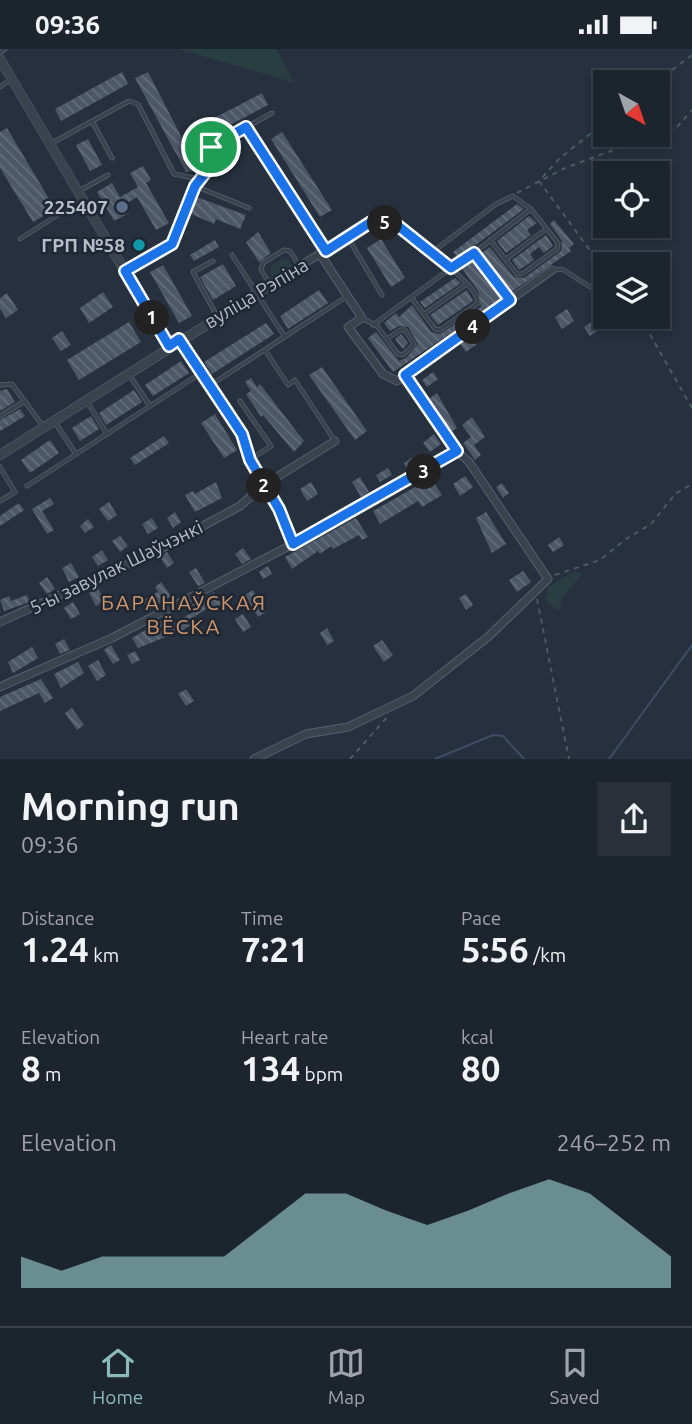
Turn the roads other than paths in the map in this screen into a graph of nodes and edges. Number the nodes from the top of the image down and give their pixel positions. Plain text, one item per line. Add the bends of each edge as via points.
1 (5, 49) edge
2 (0, 53) edge
3 (0, 59) edge
4 (12, 79) junction
5 (0, 87) edge
6 (272, 113) dead end
7 (92, 121) junction
8 (246, 127) junction
9 (49, 145) junction
10 (112, 158) dead end
11 (108, 175) dead end
12 (199, 179) junction
13 (195, 186) junction
14 (79, 196) junction
15 (249, 208) dead end
16 (531, 209) junction
17 (371, 222) joint
18 (547, 229) junction
19 (347, 237) junction
20 (20, 239) dead end
21 (491, 240) junction
22 (323, 252) junction
23 (474, 253) junction
24 (431, 254) junction
25 (232, 255) dead end
26 (506, 259) junction
27 (213, 261) dead end
28 (300, 266) junction
29 (451, 268) junction
30 (552, 270) joint
31 (125, 271) junction
32 (270, 284) junction
33 (467, 284) junction
34 (593, 289) edge
35 (256, 293) junction
36 (382, 295) dead end
37 (348, 296) junction
38 (411, 297) junction
39 (510, 300) junction
40 (424, 314) junction
41 (217, 316) junction
42 (362, 318) junction
43 (373, 325) junction
44 (285, 337) junction
45 (179, 339) junction
46 (387, 339) junction
47 (169, 346) junction
48 (265, 349) junction
49 (128, 372) junction
50 (201, 373) junction
51 (405, 375) junction
52 (0, 384) edge
53 (209, 386) junction
54 (85, 399) junction
55 (25, 401) junction
56 (240, 401) dead end
57 (150, 406) junction
58 (0, 417) edge
59 (54, 420) junction
60 (43, 427) junction
61 (107, 434) junction
62 (335, 441) joint
63 (457, 451) junction
64 (76, 454) junction
65 (0, 455) edge
66 (250, 460) junction
67 (0, 467) edge
68 (264, 485) junction
69 (27, 486) dead end
70 (0, 501) edge
71 (293, 544) junction
72 (0, 622) edge
73 (0, 687) edge
74 (254, 759) edge

1 - 2 lane
3 - 4 street
4 - 5 lane
4 - 9 street
6 - 8 lane
7 - 9 lane
7 - 10 lane
7 - 12 lane via 129,101 138,104 174,174
8 - 12 lane via 211,147 210,167
8 - 22 lane
9 - 14 street
11 - 14 lane
12 - 13 lane
13 - 15 lane
13 - 31 lane via 172,244
14 - 20 lane
14 - 31 street
16 - 18 lane
16 - 21 lane
16 - 24 lane via 513,195
17 - 19 street, вуліца Рэпіна
17 - 24 lane via 397,225
18 - 26 lane
18 - 26 lane via 558,243 557,249 522,274
19 - 22 street, вуліца Рэпіна
19 - 36 lane
21 - 23 lane
21 - 26 lane
22 - 28 street, вуліца Рэпіна
22 - 37 street
23 - 29 lane
23 - 39 lane
24 - 29 lane
25 - 35 lane
27 - 41 lane via 192,272
28 - 32 street, вуліца Рэпіна
28 - 32 lane via 285,250 263,263 261,269
29 - 33 lane
29 - 38 lane
30 - 34 lane via 562,269
30 - 39 street
31 - 47 street
32 - 35 street, вуліца Рэпіна
33 - 40 lane
33 - 40 lane via 478,303 439,330
35 - 41 street, вуліца Рэпіна
35 - 44 lane
37 - 42 street
37 - 44 lane
38 - 40 lane
38 - 43 lane
39 - 51 street
41 - 45 street, вуліца Рэпіна
42 - 43 lane
42 - 51 street via 348,327 383,374 397,381
43 - 46 lane
44 - 48 lane
45 - 47 street, вуліца Рэпіна
45 - 50 lane
46 - 46 lane via 403,355 414,344 405,330
47 - 49 street, вуліца Рэпіна
48 - 53 lane
48 - 62 lane via 288,384 295,380
49 - 54 street, вуліца Рэпіна
49 - 57 lane
50 - 53 lane
50 - 57 lane
51 - 63 street
52 - 55 lane via 12,384
53 - 66 lane via 242,434
54 - 59 street, вуліца Рэпіна
54 - 61 lane
55 - 58 lane
55 - 60 lane
56 - 66 lane via 271,446
57 - 61 lane
59 - 60 street, вуліца Рэпіна
59 - 64 lane
60 - 65 street, вуліца Рэпіна
61 - 64 lane
62 - 68 street, 5-ы завулак Шаўчэнкі
63 - 71 street
63 - 74 street via 548,579 413,697 348,727 306,734
64 - 69 lane
66 - 68 lane
67 - 70 lane via 15,492
68 - 71 lane
68 - 72 street, 5-ы завулак Шаўчэнкі via 240,506 151,554
71 - 73 street via 112,638

